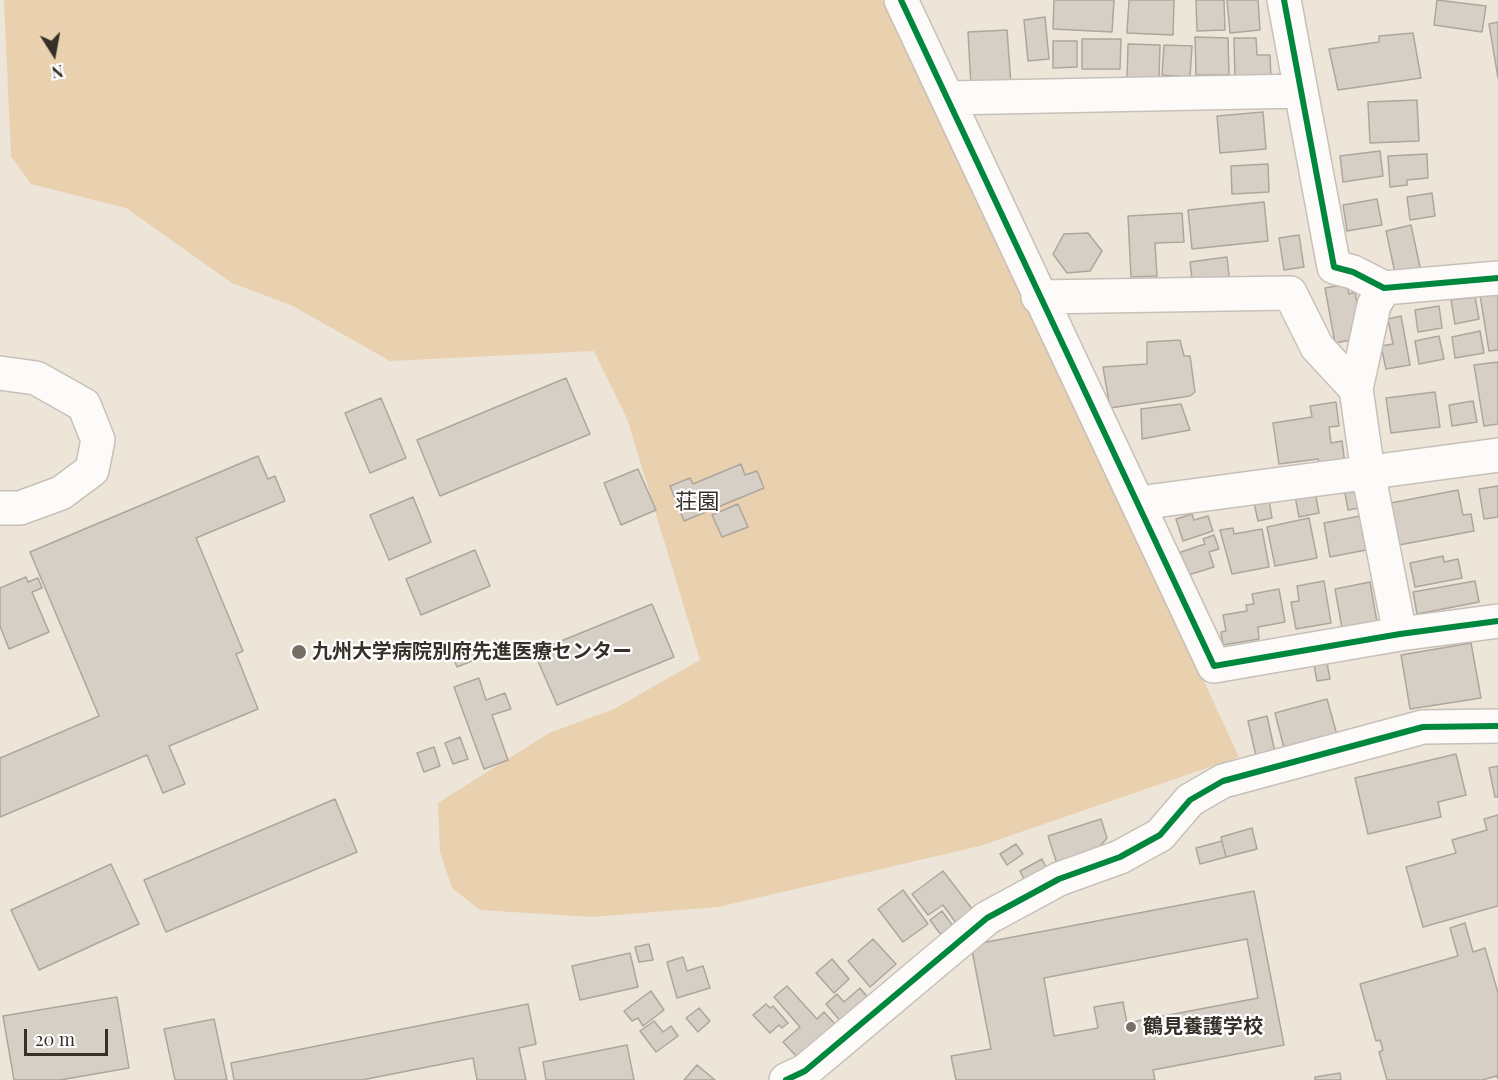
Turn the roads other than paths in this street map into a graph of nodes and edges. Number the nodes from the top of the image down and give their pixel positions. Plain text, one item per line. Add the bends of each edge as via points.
1 (901, 0) edge
2 (1284, 0) edge
3 (1300, 92) junction
4 (948, 98) junction
5 (1334, 267) junction
6 (1498, 278) edge
7 (1384, 288) junction
8 (1290, 293) junction
9 (1038, 297) junction
10 (0, 373) edge
11 (1356, 389) junction
12 (1498, 455) edge
13 (1368, 472) junction
14 (1139, 503) junction
15 (0, 508) edge
16 (1498, 621) edge
17 (1400, 634) junction
18 (1498, 726) edge
19 (786, 1080) edge

1 - 4 street
2 - 3 street
3 - 4 street
3 - 5 street
4 - 9 street
5 - 7 street
5 - 8 street
6 - 7 street
7 - 11 street via 1374,305
8 - 9 street
8 - 11 street via 1317,346
9 - 14 street
10 - 15 street via 36,378 84,405 99,440 92,470 61,493 20,508
11 - 13 street
12 - 13 street
13 - 14 street
13 - 17 street
14 - 17 street via 1214,666
16 - 17 street
18 - 19 street via 1423,727 1223,781 1190,800 1160,836 1120,857 1059,879 987,918 806,1071

